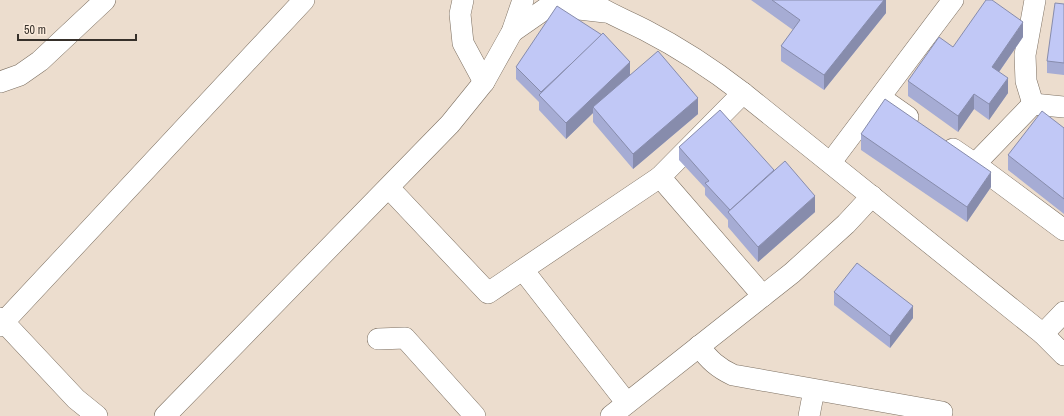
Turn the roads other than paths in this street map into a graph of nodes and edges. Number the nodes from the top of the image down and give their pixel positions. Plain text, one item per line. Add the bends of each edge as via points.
1 (105, 0) edge
2 (304, 0) edge
3 (463, 0) edge
4 (523, 0) edge
5 (588, 0) edge
6 (953, 0) edge
7 (1035, 0) edge
8 (552, 6) edge
9 (608, 13) junction
10 (512, 32) junction
11 (0, 82) edge
12 (484, 82) junction
13 (743, 93) junction
14 (881, 98) junction
15 (1033, 104) junction
16 (1064, 107) edge
17 (831, 162) junction
18 (975, 164) junction
19 (660, 177) junction
20 (389, 188) junction
21 (872, 196) junction
22 (1064, 230) edge
23 (523, 270) junction
24 (763, 296) junction
25 (1064, 312) edge
26 (1, 322) edge
27 (1043, 334) junction
28 (378, 339) dead end
29 (699, 346) junction
30 (1064, 355) edge
31 (814, 390) junction
32 (626, 402) junction
33 (942, 412) dead end
34 (97, 416) edge
35 (165, 416) edge
36 (475, 416) edge
37 (611, 416) edge
38 (810, 416) edge

1 - 11 street via 40,61 20,75
2 - 26 street
3 - 12 street via 460,14 463,43
4 - 8 street via 532,8
4 - 10 street
5 - 9 street
6 - 14 street
7 - 15 street via 1025,55 1026,81
8 - 9 street
8 - 10 street
9 - 13 street via 678,48 712,69
10 - 12 street
12 - 20 street via 450,124
13 - 17 street
13 - 19 street
14 - 17 street
14 - 18 street
15 - 16 street
15 - 18 street
17 - 21 street
18 - 22 street
19 - 23 street
19 - 24 street
20 - 23 street via 488,293
20 - 35 street
21 - 24 street via 819,249
21 - 27 street
23 - 32 street
24 - 29 street
25 - 27 street
26 - 34 street via 76,399
27 - 30 street
28 - 36 street via 405,338
29 - 31 street via 714,364 733,375
29 - 32 street
31 - 33 street
31 - 38 street
32 - 37 street

